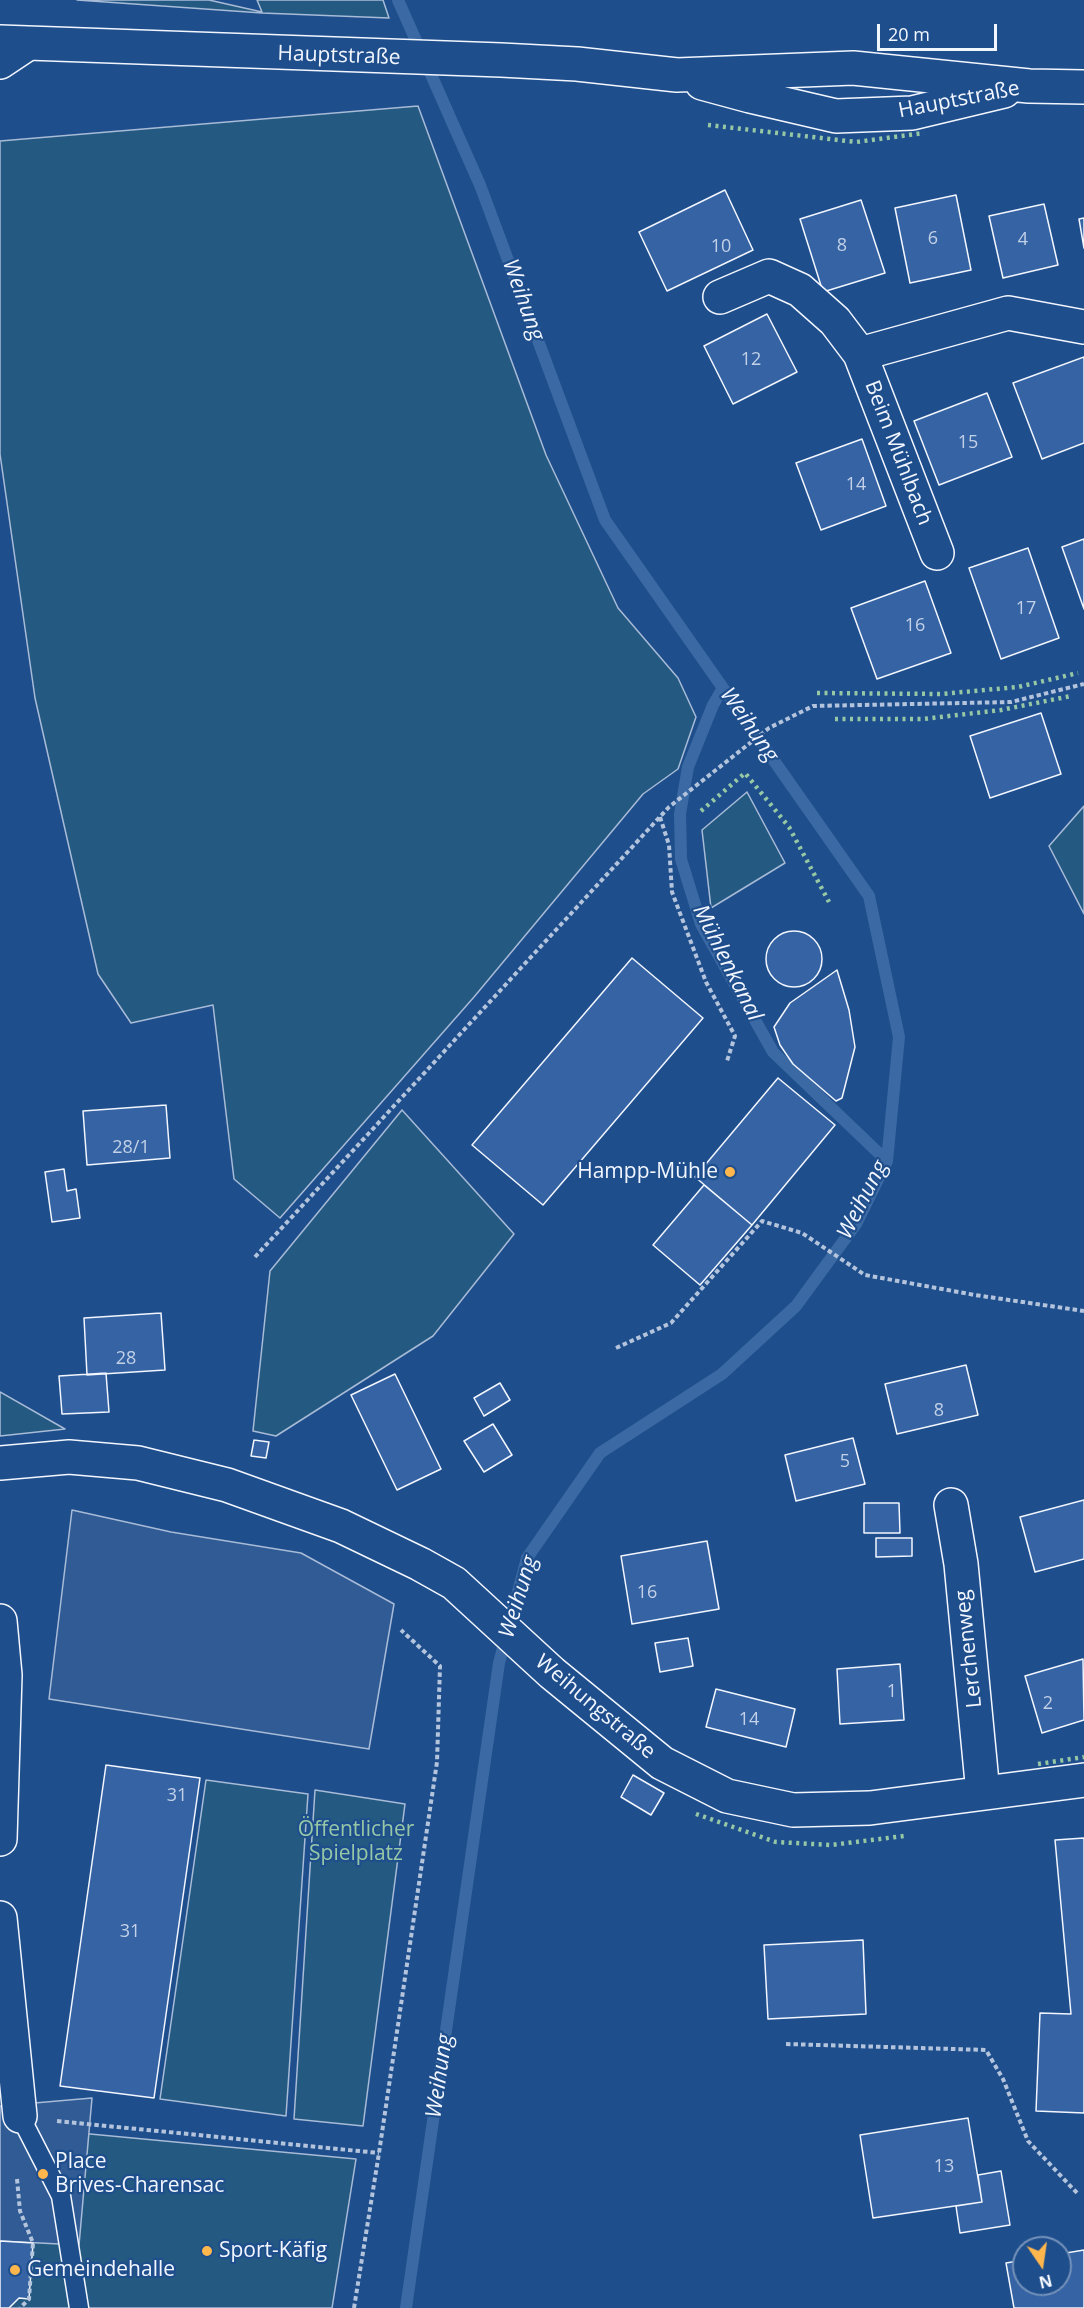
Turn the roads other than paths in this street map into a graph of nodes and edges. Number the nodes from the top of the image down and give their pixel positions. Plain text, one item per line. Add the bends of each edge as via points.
1 (13, 43) edge
2 (0, 62) edge
3 (677, 75) junction
4 (1029, 86) junction
5 (1084, 87) edge
6 (720, 297) dead end
7 (1084, 327) edge
8 (860, 354) junction
9 (937, 553) dead end
10 (0, 1463) edge
11 (951, 1505) dead end
12 (0, 1621) edge
13 (1084, 1780) edge
14 (983, 1793) junction
15 (0, 1839) edge
16 (0, 1918) edge
17 (20, 2116) joint
18 (79, 2308) edge

1 - 2 street
1 - 3 street, Hauptstraße via 501,60
3 - 4 street, Hauptstraße via 853,68
3 - 4 street, Hauptstraße via 836,116 912,113
4 - 5 street, Hauptstraße
6 - 8 street, Beim Mühlbach via 769,276 800,290 835,321
7 - 8 street, Beim Mühlbach via 1008,313
8 - 9 street, Beim Mühlbach
10 - 14 street, Weihungstraße via 69,1457 138,1463 227,1485 341,1526 454,1583 552,1673 662,1764 727,1796 793,1810 870,1808
11 - 14 street, Lerchenweg via 961,1564
12 - 15 street via 5,1675
13 - 14 street, Weihungstraße
16 - 17 street
17 - 18 lane via 61,2196

